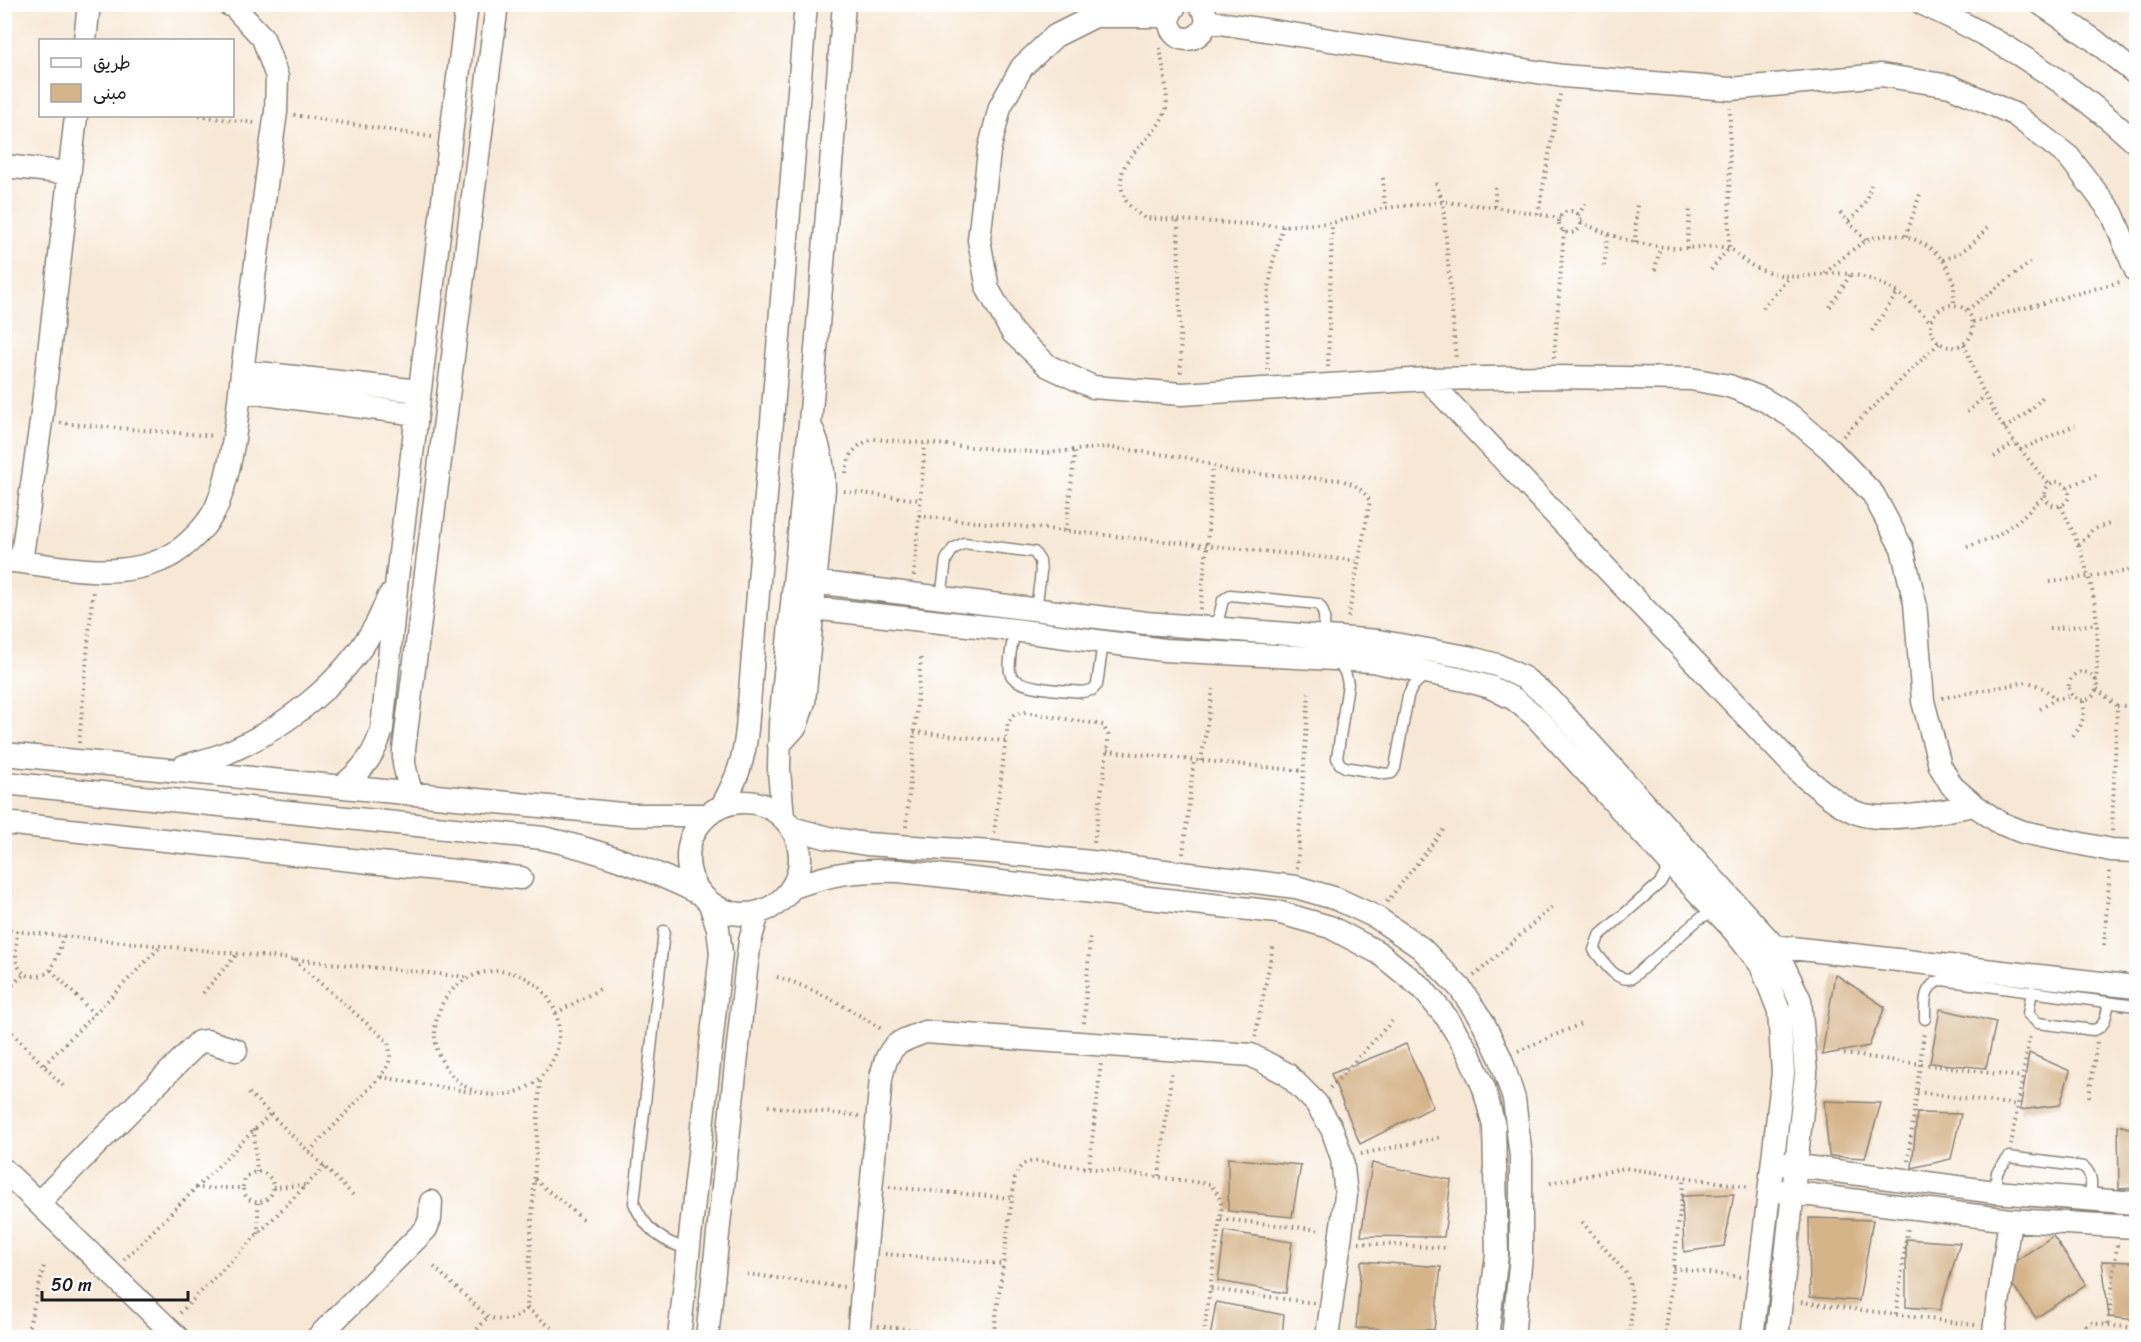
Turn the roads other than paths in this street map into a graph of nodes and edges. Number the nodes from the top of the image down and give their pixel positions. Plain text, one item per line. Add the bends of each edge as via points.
1 (89, 4) edge
2 (228, 4) edge
3 (450, 4) edge
4 (467, 4) edge
5 (497, 4) edge
6 (806, 4) edge
7 (844, 4) edge
8 (1923, 4) edge
9 (2041, 4) edge
10 (1185, 10) edge
11 (85, 39) edge
12 (463, 40) junction
13 (2136, 74) edge
14 (76, 117) edge
15 (2136, 143) edge
16 (4, 166) edge
17 (69, 173) junction
18 (2131, 276) edge
19 (1427, 379) junction
20 (241, 381) junction
21 (419, 391) junction
22 (417, 414) junction
23 (810, 424) junction
24 (13, 561) edge
25 (397, 578) junction
26 (814, 582) junction
27 (941, 598) junction
28 (812, 608) junction
29 (1036, 610) junction
30 (1207, 628) junction
31 (1014, 630) junction
32 (1103, 642) junction
33 (1331, 648) junction
34 (1429, 673) junction
35 (779, 745) junction
36 (4, 754) edge
37 (174, 769) junction
38 (4, 783) edge
39 (342, 786) junction
40 (411, 794) junction
41 (1974, 805) junction
42 (714, 811) junction
43 (4, 823) edge
44 (787, 823) junction
45 (2136, 851) edge
46 (1668, 861) junction
47 (521, 879) dead end
48 (791, 888) junction
49 (705, 898) junction
50 (758, 913) junction
51 (1718, 914) junction
52 (664, 931) dead end
53 (1774, 946) junction
54 (2136, 987) edge
55 (2032, 991) junction
56 (2109, 1003) junction
57 (2136, 1006) edge
58 (1925, 1019) road end
59 (236, 1050) dead end
60 (1772, 1162) junction
61 (1797, 1165) junction
62 (4, 1170) edge
63 (1769, 1190) junction
64 (1995, 1192) junction
65 (1793, 1193) junction
66 (2090, 1200) junction
67 (38, 1203) junction
68 (431, 1203) dead end
69 (2136, 1203) edge
70 (2010, 1220) junction
71 (2128, 1227) edge
72 (689, 1250) junction
73 (858, 1331) edge
74 (172, 1332) edge
75 (1996, 1333) edge
76 (318, 1338) edge
77 (679, 1338) edge
78 (707, 1338) edge
79 (1327, 1338) edge
80 (1487, 1338) edge
81 (1513, 1338) edge
82 (1752, 1338) edge
83 (1777, 1338) edge

1 - 11 street
2 - 20 street via 263,38 277,77
3 - 12 street
4 - 12 street
5 - 40 street via 404,748
6 - 42 street via 744,756 735,782
7 - 23 street
8 - 15 street via 2041,67
9 - 13 street
10 - 18 street via 1563,76 1730,90 1881,75 1950,86 2014,114 2069,157 2112,213
10 - 19 street via 1095,16 1055,36 1022,67 1000,106 989,151 979,240 988,288 1012,332 1048,366 1093,387 1182,394
12 - 21 street
14 - 17 street
16 - 17 street
17 - 24 street via 40,422
19 - 41 street via 1802,775 1833,800 1863,815 1896,817
19 - 41 street via 1690,379 1729,386 1763,399 1791,416 1873,494 1902,548 1915,603 1923,701 1940,766 1952,786
20 - 21 street
20 - 22 street
20 - 24 street via 228,470 218,505 196,536 167,558 132,570
21 - 22 street
22 - 25 street
23 - 26 street via 824,467
23 - 35 street
25 - 37 street via 376,625 346,667 310,702 268,732 223,755
25 - 39 street via 382,729 366,764
26 - 27 street
26 - 28 street
27 - 29 street
27 - 29 lane via 946,560 953,549 964,543 1034,552 1041,572
28 - 31 street
28 - 35 street via 801,715
29 - 30 street
30 - 33 street
30 - 33 lane via 1230,595 1318,604
31 - 32 street
31 - 32 lane via 1010,671 1024,685 1092,690
32 - 33 street via 1164,650
33 - 34 street
33 - 34 lane via 1348,684 1337,758 1346,767 1392,773 1408,696 1420,678
33 - 53 street via 1378,641 1467,657 1524,678 1548,697
34 - 46 street via 1490,687 1514,699 1535,716
35 - 44 street
36 - 37 street
37 - 39 street
38 - 49 street via 543,838 623,859 662,874
39 - 40 street
40 - 42 street via 632,815
41 - 45 street via 2000,823 2023,832 2111,850
42 - 44 street via 743,802 765,806
42 - 49 street via 694,832 688,853 690,874
43 - 47 street
44 - 48 street via 799,847 799,868
44 - 81 street via 829,838 866,844 992,852 1296,886 1337,898 1376,917 1421,948 1460,988 1483,1022 1514,1099 1521,1157 1521,1255
46 - 51 street
46 - 51 lane via 1660,883 1595,943 1594,950 1619,978 1632,978 1700,918
48 - 50 street via 771,908
48 - 80 street via 826,876 862,870 899,871 1277,912 1330,927 1379,953 1422,988 1447,1018 1484,1088 1494,1126 1497,1254
49 - 50 street via 733,914
49 - 72 street via 718,928 721,952
50 - 78 street via 746,970
51 - 60 street via 1761,964 1779,1011 1783,1073
52 - 72 lane via 634,1203 654,1234
53 - 54 street
53 - 61 street via 1800,1000 1806,1074
55 - 56 lane
55 - 56 lane via 2028,1014 2038,1023 2099,1029
55 - 58 lane via 1942,980 1926,994
56 - 57 lane
59 - 67 street via 199,1042
60 - 61 street
60 - 63 street
61 - 64 street
61 - 65 street
62 - 67 street
63 - 65 street
63 - 82 street
64 - 66 street
64 - 66 lane via 1997,1172 2009,1157 2084,1167 2092,1180
65 - 70 street
65 - 83 street
66 - 69 street
67 - 74 street
68 - 76 street via 426,1229
70 - 71 street
70 - 75 street
72 - 77 street
73 - 79 street via 881,1078 886,1058 899,1041 925,1032 1251,1055 1287,1074 1316,1103 1332,1129 1342,1158 1346,1195

